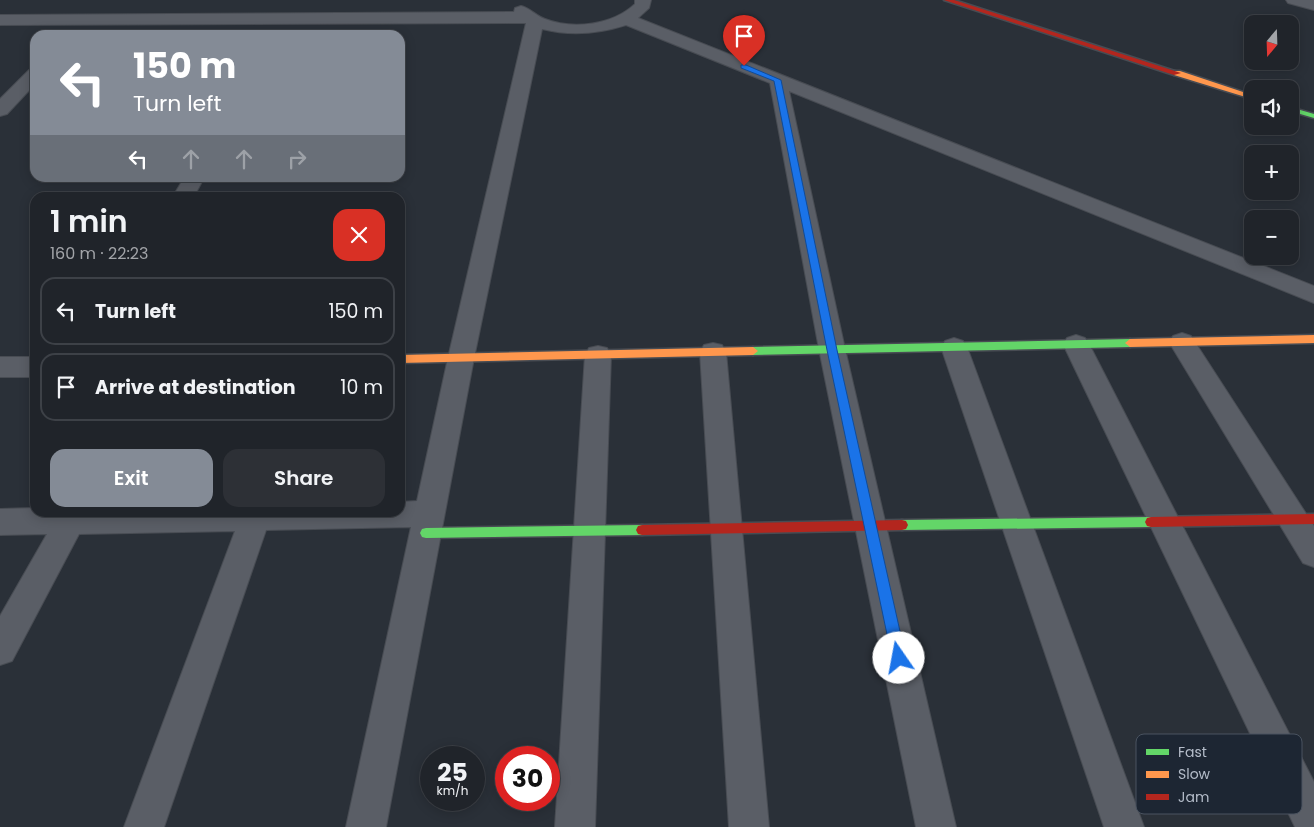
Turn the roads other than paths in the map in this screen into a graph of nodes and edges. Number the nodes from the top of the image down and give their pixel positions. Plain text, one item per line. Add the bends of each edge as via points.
1 (517, 0) edge
2 (643, 0) edge
3 (947, 0) edge
4 (1294, 0) edge
5 (1314, 5) edge
6 (101, 7) dead end
7 (287, 18) junction
8 (530, 19) junction
9 (626, 19) junction
10 (0, 20) edge
11 (88, 20) junction
12 (79, 30) edge
13 (281, 30) edge
14 (30, 79) edge
15 (778, 80) junction
16 (1244, 94) edge
17 (0, 110) edge
18 (1299, 112) edge
19 (1314, 116) edge
20 (1314, 295) edge
21 (1182, 342) junction
22 (1311, 343) edge
23 (1076, 344) junction
24 (954, 347) junction
25 (832, 350) junction
26 (713, 352) junction
27 (598, 355) junction
28 (461, 358) junction
29 (405, 359) edge
30 (30, 368) edge
31 (3, 371) edge
32 (61, 517) edge
33 (72, 517) edge
34 (255, 517) edge
35 (308, 517) edge
36 (1304, 520) edge
37 (0, 522) edge
38 (1164, 522) junction
39 (428, 524) junction
40 (1016, 524) junction
41 (870, 526) junction
42 (727, 528) junction
43 (590, 531) junction
44 (1314, 553) edge
45 (0, 649) edge
46 (1270, 734) edge
47 (1302, 799) edge
48 (1314, 823) edge
49 (144, 827) edge
50 (366, 827) edge
51 (575, 827) edge
52 (749, 827) edge
53 (936, 827) edge
54 (1124, 827) edge

1 - 8 street via 516,6
2 - 9 street via 643,5
3 - 16 street
4 - 5 street
6 - 11 street
7 - 8 street
7 - 11 street
7 - 13 street
8 - 9 street via 569,28 592,28
8 - 28 street
9 - 15 street
10 - 11 street
11 - 12 street
14 - 17 street
15 - 20 street
15 - 25 street
18 - 19 street
21 - 22 street
21 - 23 street
21 - 36 street
23 - 24 street
23 - 38 street
24 - 25 street
24 - 40 street
25 - 26 street
25 - 41 street
26 - 27 street
26 - 42 street
27 - 28 street
27 - 43 street
28 - 29 street
28 - 39 street
30 - 31 street
32 - 37 street
33 - 45 street
34 - 49 street
35 - 39 street
36 - 38 street
36 - 44 street
38 - 40 street
38 - 46 street
39 - 43 street
39 - 50 street
40 - 41 street
40 - 54 street
41 - 42 street
41 - 53 street
42 - 43 street
42 - 52 street
43 - 51 street
47 - 48 street

